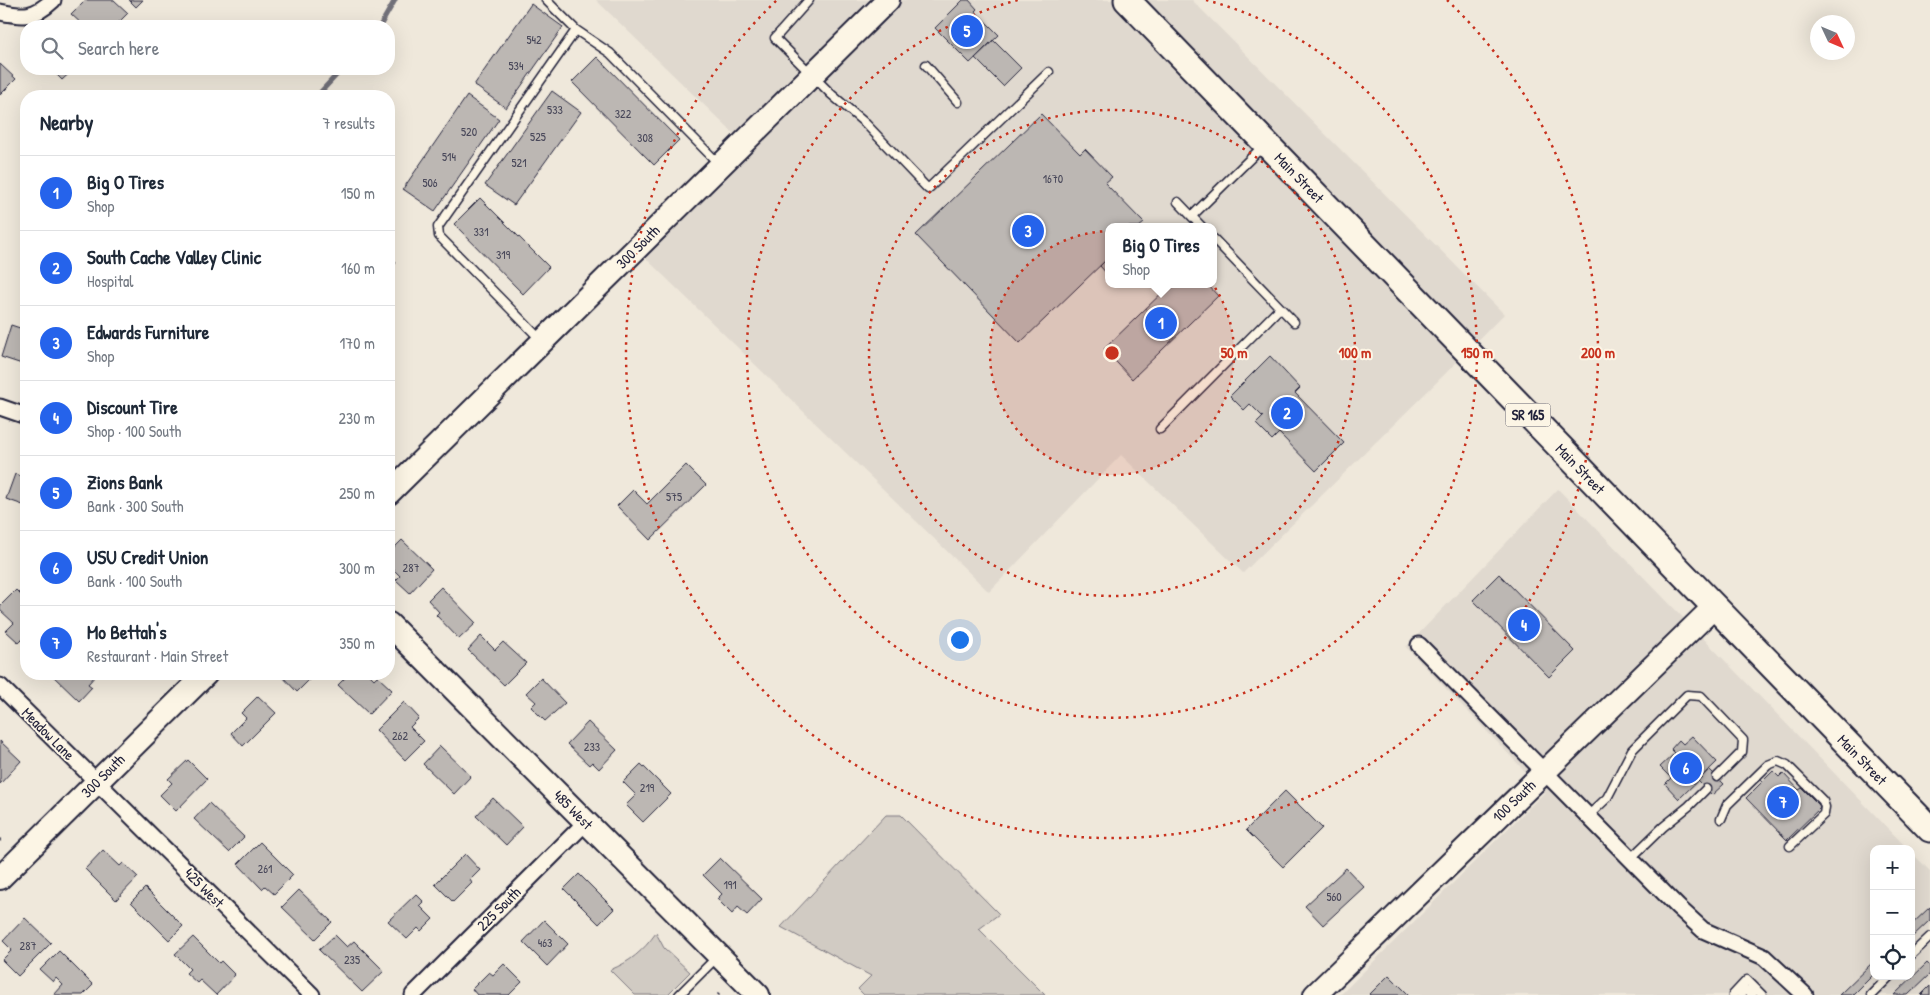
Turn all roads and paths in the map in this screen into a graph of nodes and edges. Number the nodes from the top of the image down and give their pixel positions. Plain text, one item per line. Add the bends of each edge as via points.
1 (53, 0) edge
2 (546, 0) edge
3 (809, 0) edge
4 (888, 0) edge
5 (1127, 0) edge
6 (0, 12) edge
7 (576, 30) junction
8 (926, 65) dead end
9 (1049, 72) dead end
10 (813, 75) junction
11 (958, 102) dead end
12 (1266, 143) junction
13 (721, 166) junction
14 (1178, 202) dead end
15 (1192, 216) junction
16 (1198, 223) edge
17 (1217, 242) edge
18 (1280, 308) junction
19 (1294, 322) dead end
20 (542, 341) junction
21 (0, 406) edge
22 (20, 414) edge
23 (1160, 429) dead end
24 (395, 487) edge
25 (1714, 608) junction
26 (395, 630) edge
27 (1419, 645) dead end
28 (200, 680) edge
29 (0, 686) edge
30 (1544, 772) junction
31 (1717, 777) dead end
32 (97, 782) junction
33 (1706, 789) dead end
34 (1588, 816) junction
35 (1721, 819) dead end
36 (586, 822) junction
37 (1930, 830) edge
38 (1790, 846) dead end
39 (1630, 859) junction
40 (0, 878) edge
41 (1930, 937) edge
42 (1915, 951) edge
43 (719, 956) junction
44 (1886, 980) edge
45 (312, 995) edge
46 (413, 995) edge
47 (679, 995) edge
48 (758, 995) edge
49 (1314, 995) edge
50 (1733, 995) edge
51 (1741, 995) edge
52 (1752, 995) edge
53 (1762, 995) edge
54 (1805, 995) edge
55 (1871, 995) edge

1 - 6 street via 41,11 20,16
2 - 7 lane
3 - 10 lane via 775,38
4 - 10 street, 300 South
5 - 12 main road, Main Street / SR 165
7 - 13 lane via 610,53
7 - 20 lane via 438,227 439,236
8 - 11 lane
9 - 10 lane via 928,189 866,124
10 - 13 street, 300 South
12 - 15 lane
12 - 25 main road, Main Street / SR 165
13 - 20 street, 300 South
14 - 15 lane
15 - 16 lane
17 - 18 lane
18 - 19 lane
18 - 23 lane
20 - 24 street, 300 South
21 - 22 street
25 - 30 street, 100 South
25 - 37 main road, Main Street / SR 165
26 - 36 street, 485 West
27 - 30 street
28 - 32 street, 300 South
29 - 32 street, Meadow Lane
30 - 34 street
30 - 49 street, 100 South
31 - 34 lane via 1742,752 1743,740 1701,696 1687,695 1632,750 1607,798
32 - 40 street, 300 South
32 - 45 street, 425 West
33 - 39 lane
34 - 39 street
35 - 38 lane via 1727,805 1768,765 1778,761 1823,801 1825,807 1824,814
36 - 43 street, 485 West
36 - 46 street, 225 South
39 - 54 street via 1703,930 1764,957
41 - 42 lane
43 - 47 lane
43 - 48 street, 485 West
44 - 55 lane
50 - 53 lane via 1747,980
51 - 52 lane via 1746,990

